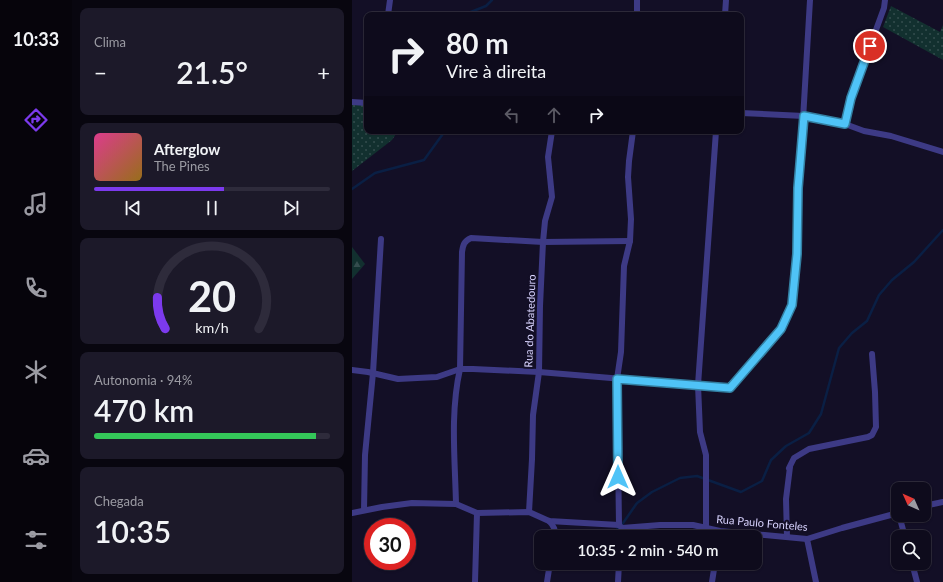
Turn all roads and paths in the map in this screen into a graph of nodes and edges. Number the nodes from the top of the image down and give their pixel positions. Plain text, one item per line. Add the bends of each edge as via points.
1 (390, 0) edge
2 (637, 0) edge
3 (726, 0) edge
4 (810, 0) edge
5 (885, 0) edge
6 (388, 12) edge
7 (637, 12) edge
8 (725, 12) edge
9 (352, 102) edge
10 (364, 102) edge
11 (744, 113) edge
12 (804, 116) junction
13 (845, 124) junction
14 (552, 134) edge
15 (633, 134) edge
16 (716, 134) edge
17 (943, 152) edge
18 (382, 239) dead end
19 (630, 241) junction
20 (543, 242) junction
21 (872, 354) dead end
22 (352, 370) edge
23 (460, 370) junction
24 (538, 372) junction
25 (373, 373) junction
26 (617, 379) junction
27 (698, 385) junction
28 (943, 502) edge
29 (456, 504) junction
30 (931, 505) edge
31 (364, 510) junction
32 (528, 512) junction
33 (352, 513) edge
34 (478, 513) junction
35 (891, 516) edge
36 (549, 521) junction
37 (621, 526) junction
38 (706, 527) junction
39 (556, 530) edge
40 (621, 530) edge
41 (712, 530) edge
42 (762, 536) edge
43 (787, 537) junction
44 (808, 539) junction
45 (549, 570) edge
46 (619, 570) edge
47 (714, 570) edge
48 (914, 570) edge
49 (475, 582) edge
50 (548, 582) edge
51 (618, 582) edge
52 (712, 582) edge
53 (816, 582) edge
54 (917, 582) edge

1 - 6 street
2 - 7 street
3 - 8 street
4 - 12 street
5 - 13 street via 851,98
9 - 10 street
11 - 12 street
12 - 13 street
12 - 27 street via 792,305 781,329 730,388
13 - 17 street
14 - 20 street, Rua do Abatedouro via 548,157 552,196 545,221
15 - 19 street via 628,177
16 - 27 street
18 - 25 street
19 - 20 street
19 - 26 street via 624,266 621,352
20 - 23 street via 471,238 466,240 462,252
20 - 24 street, Rua do Abatedouro
21 - 43 street via 875,431 868,437 809,449 794,458 790,468 786,499
22 - 25 street
23 - 24 street
23 - 25 street via 437,377 398,379
23 - 29 street via 454,414
24 - 26 street
24 - 32 street, Rua do Abatedouro
25 - 31 street via 365,455
26 - 27 street
26 - 37 street
27 - 38 street via 700,432 706,455
28 - 30 street
29 - 31 street via 412,503
29 - 34 street
31 - 33 street
32 - 34 street
32 - 36 street
34 - 49 street
35 - 44 street, Rua Paulo Fonteles
36 - 37 street, Rua Paulo Fonteles
36 - 39 street
37 - 38 street, Rua Paulo Fonteles
37 - 40 street
38 - 41 street, Rua Paulo Fonteles
42 - 43 street, Rua Paulo Fonteles
43 - 44 street, Rua Paulo Fonteles
44 - 53 street
45 - 50 street
46 - 51 street
47 - 52 street
48 - 54 street

